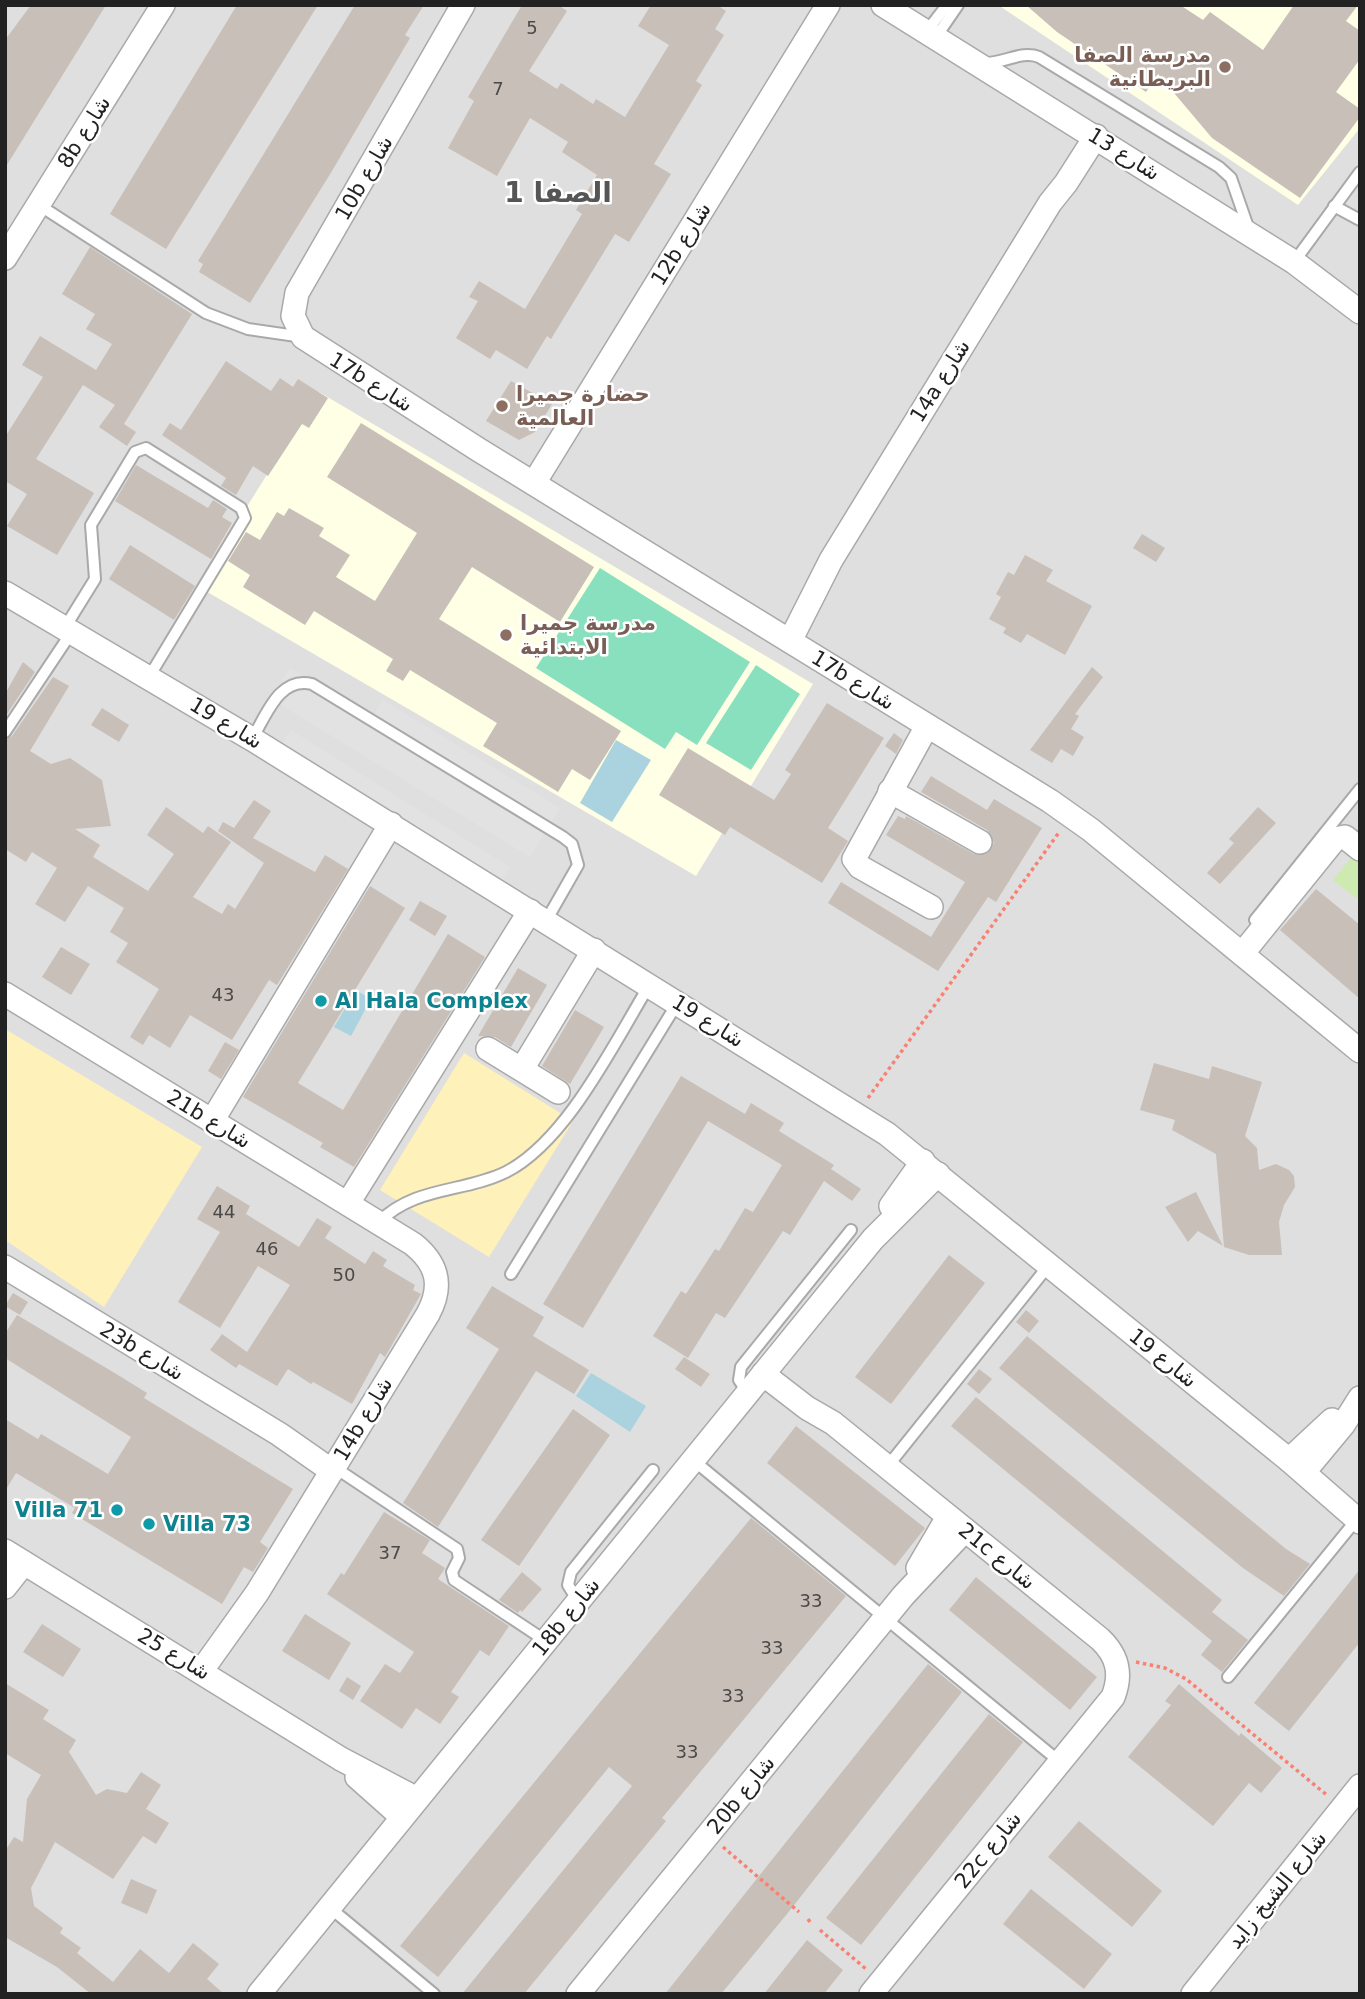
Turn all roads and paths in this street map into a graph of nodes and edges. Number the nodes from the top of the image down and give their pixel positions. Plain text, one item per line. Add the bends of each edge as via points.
1 (163, 5) edge
2 (463, 5) edge
3 (828, 5) edge
4 (883, 5) edge
5 (947, 5) edge
6 (958, 5) edge
7 (931, 34) junction
8 (977, 62) junction
9 (1088, 131) junction
10 (1360, 172) edge
11 (39, 205) junction
12 (1334, 206) junction
13 (1360, 220) edge
14 (1253, 236) junction
15 (5, 258) edge
16 (1294, 262) junction
17 (1359, 311) edge
18 (310, 343) junction
19 (534, 483) junction
20 (5, 593) edge
21 (68, 631) junction
22 (782, 636) junction
23 (149, 677) junction
24 (927, 726) junction
25 (5, 732) edge
26 (252, 739) junction
27 (1360, 789) edge
28 (890, 791) junction
29 (1071, 816) junction
30 (391, 824) junction
31 (980, 842) dead end
32 (1360, 849) edge
33 (931, 907) dead end
34 (538, 916) junction
35 (594, 950) junction
36 (1238, 951) junction
37 (650, 984) junction
38 (5, 994) edge
39 (678, 1002) junction
40 (488, 1049) dead end
41 (1360, 1051) edge
42 (522, 1069) junction
43 (558, 1092) dead end
44 (857, 1114) junction
45 (212, 1121) junction
46 (931, 1167) junction
47 (348, 1203) junction
48 (379, 1222) junction
49 (851, 1230) dead end
50 (413, 1244) joint
51 (1049, 1265) junction
52 (5, 1267) edge
53 (511, 1274) dead end
54 (769, 1366) junction
55 (748, 1393) junction
56 (1359, 1399) edge
57 (693, 1460) junction
58 (336, 1464) junction
59 (1296, 1466) junction
60 (887, 1467) junction
61 (653, 1470) dead end
62 (1358, 1520) edge
63 (957, 1523) junction
64 (11, 1555) edge
65 (5, 1587) edge
66 (578, 1601) junction
67 (885, 1618) junction
68 (546, 1641) junction
69 (1116, 1660) junction
70 (210, 1676) junction
71 (1228, 1677) dead end
72 (341, 1759) junction
73 (1060, 1762) junction
74 (1360, 1786) edge
75 (417, 1799) junction
76 (1342, 1808) junction
77 (402, 1818) junction
78 (708, 1835) junction
79 (329, 1907) junction
80 (799, 1912) dead end
81 (820, 1930) dead end
82 (876, 1988) edge
83 (259, 1994) edge
84 (434, 1994) edge
85 (578, 1994) edge
86 (1193, 1994) edge

1 - 11 street, 8b شارع
2 - 18 street, 10b شارع via 296,293 293,316
3 - 19 street, 12b شارع
4 - 7 street, شارع 13
5 - 7 lane
6 - 7 lane
7 - 8 street, شارع 13
8 - 9 street, شارع 13
8 - 14 lane via 1033,55 1219,167 1231,178 1240,212
9 - 14 street, شارع 13
9 - 22 street, 14a شارع via 1066,183
10 - 12 lane
11 - 15 street, 8b شارع
11 - 18 lane via 206,313 248,329
12 - 13 lane
12 - 16 lane
14 - 16 street, شارع 13
16 - 17 street, شارع 13
18 - 19 street, 17b شارع
19 - 22 street, 17b شارع
20 - 21 street, شارع 19
21 - 23 street, شارع 19
21 - 23 lane via 95,579 91,525 135,452 146,448 241,508 245,518
21 - 25 lane
22 - 24 street, 17b شارع
23 - 26 street, شارع 19
24 - 28 street
24 - 29 street, 17b شارع
26 - 30 street, شارع 19
26 - 34 lane via 282,691 296,683 312,684 563,837 572,844 578,865
27 - 36 lane
28 - 31 street
28 - 33 street via 855,862
29 - 36 street, 17b شارع
29 - 44 path
30 - 34 street, شارع 19
30 - 45 street
32 - 36 street via 1345,837 1335,839
34 - 35 street, شارع 19
34 - 47 street
35 - 37 street, شارع 19
35 - 42 street
36 - 41 street, 17b شارع
37 - 39 street, شارع 19
37 - 48 lane via 564,1123 537,1152 484,1181 411,1198
38 - 45 street, 21b شارع
39 - 44 street, شارع 19
39 - 53 lane
40 - 42 street
42 - 43 street
44 - 46 street, شارع 19
45 - 47 street, 21b شارع
46 - 51 street, شارع 19
46 - 54 street, 18b شارع
47 - 48 street, 21b شارع
48 - 50 street, 21b شارع
49 - 55 lane via 741,1367 739,1380
50 - 58 street, 14b شارع via 433,1263 438,1289 434,1302
51 - 59 street, شارع 19
51 - 60 lane
52 - 58 street, 23b شارع
54 - 55 street, 18b شارع
54 - 60 street, 21c شارع via 807,1408
55 - 57 street, 18b شارع
56 - 59 street via 1343,1425
57 - 66 street, 18b شارع
57 - 67 lane
58 - 68 lane via 457,1549 454,1580
58 - 70 street, 14b شارع
59 - 62 street, شارع 19
60 - 63 street, 21c شارع
61 - 66 lane via 571,1572 570,1591
62 - 71 lane
63 - 67 street, 20b شارع
63 - 69 street, 21c شارع via 1100,1639
64 - 65 street
64 - 70 street, شارع 25
66 - 68 street, 18b شارع
67 - 73 lane
67 - 78 street, 20b شارع
68 - 75 street, 18b شارع
69 - 73 street, 22c شارع via 1118,1685
69 - 76 path via 1166,1668 1186,1679
70 - 72 street, شارع 25
72 - 75 street, شارع 25
72 - 77 street, شارع 25
73 - 82 street, 22c شارع
74 - 76 street, شارع الشيخ زايد
75 - 77 street, 18b شارع
76 - 86 street, شارع الشيخ زايد
77 - 79 street, 18b شارع
78 - 80 path
78 - 85 street, 20b شارع
79 - 83 street, 18b شارع
79 - 84 lane
81 - 82 path

